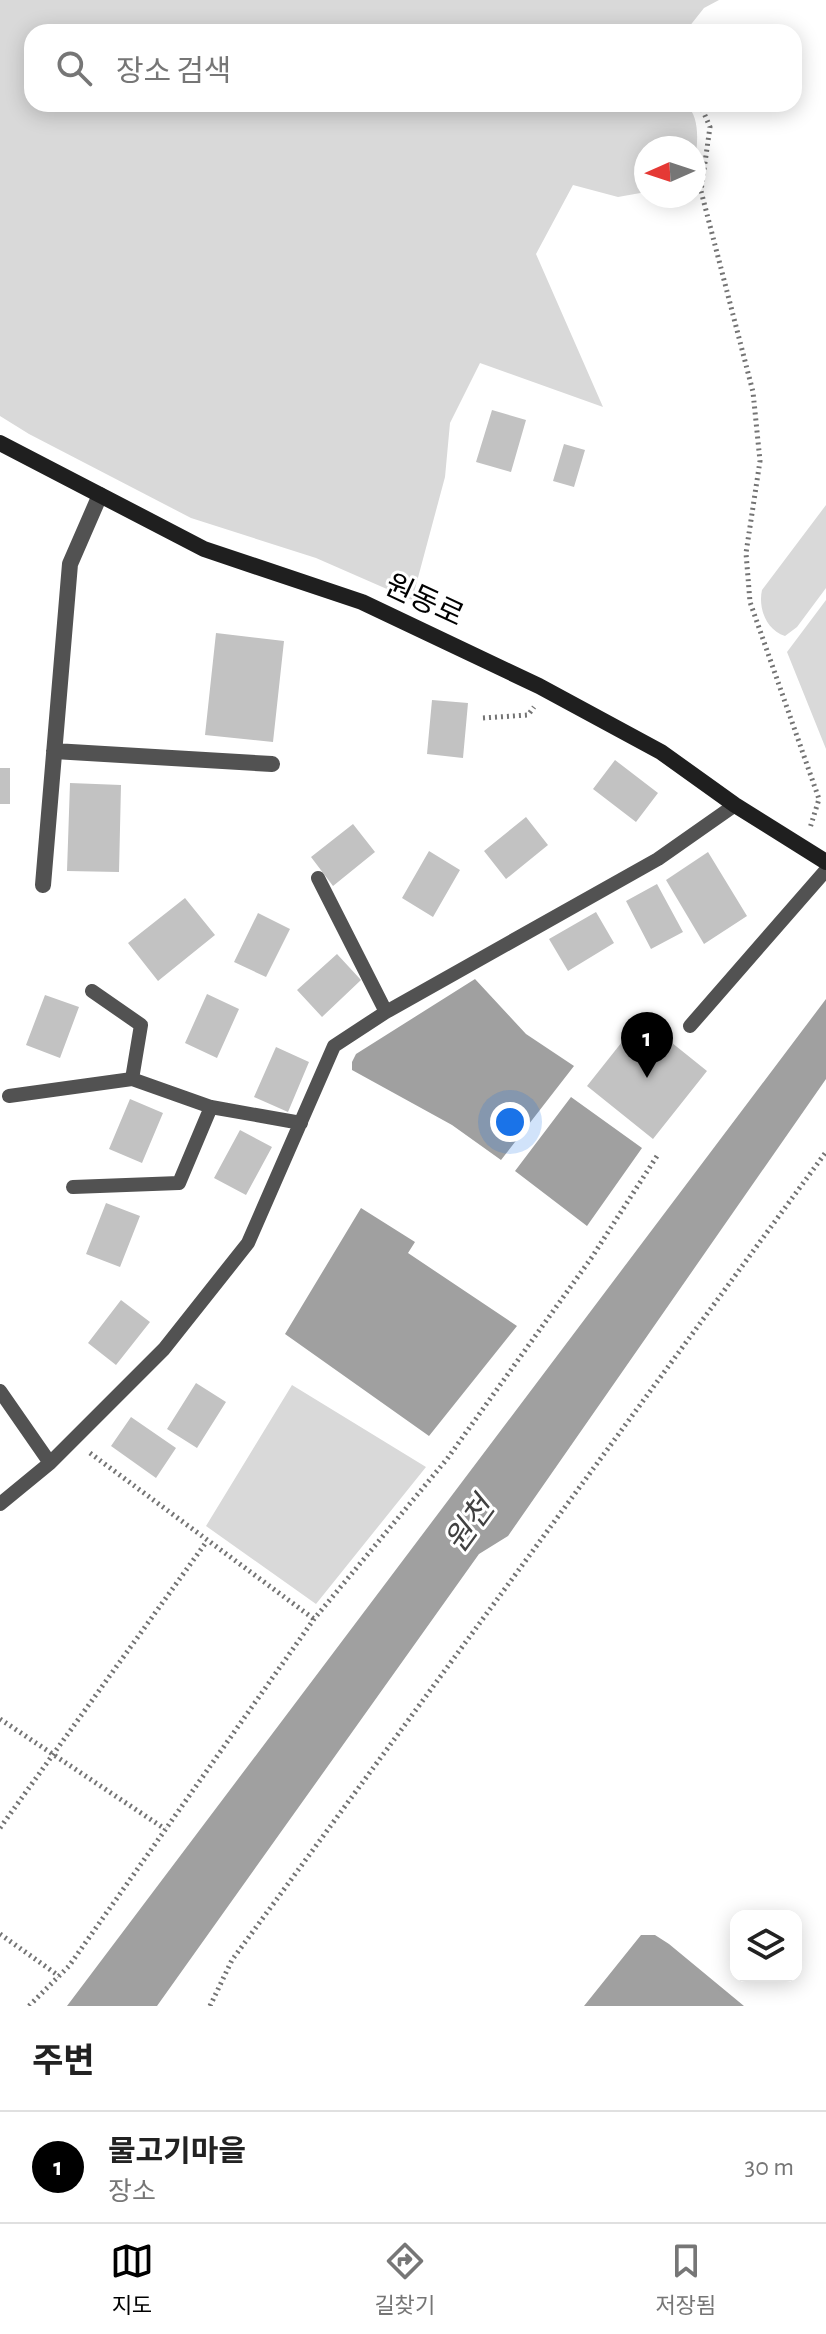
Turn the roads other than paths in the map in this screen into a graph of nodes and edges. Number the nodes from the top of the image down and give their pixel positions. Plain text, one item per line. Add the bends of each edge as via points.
1 (0, 443) edge
2 (100, 495) junction
3 (54, 751) junction
4 (272, 764) dead end
5 (735, 805) junction
6 (826, 862) edge
7 (826, 870) edge
8 (318, 878) dead end
9 (43, 885) dead end
10 (92, 991) dead end
11 (386, 1012) junction
12 (690, 1026) dead end
13 (132, 1079) junction
14 (9, 1096) dead end
15 (211, 1107) junction
16 (301, 1123) junction
17 (73, 1187) dead end
18 (0, 1391) edge
19 (50, 1463) junction
20 (0, 1504) edge

1 - 2 street, 원동로
2 - 3 street via 70,564
2 - 5 street, 원동로 via 204,549 362,602 547,690 661,752
3 - 4 street
3 - 9 street
5 - 6 street, 원동로
5 - 11 lane via 658,859
7 - 12 lane
8 - 11 lane
10 - 13 lane via 141,1025
11 - 16 lane via 334,1046
13 - 14 lane
13 - 15 lane
15 - 16 lane
15 - 17 lane via 179,1183
16 - 19 lane via 248,1243 164,1349
18 - 19 lane
19 - 20 lane

